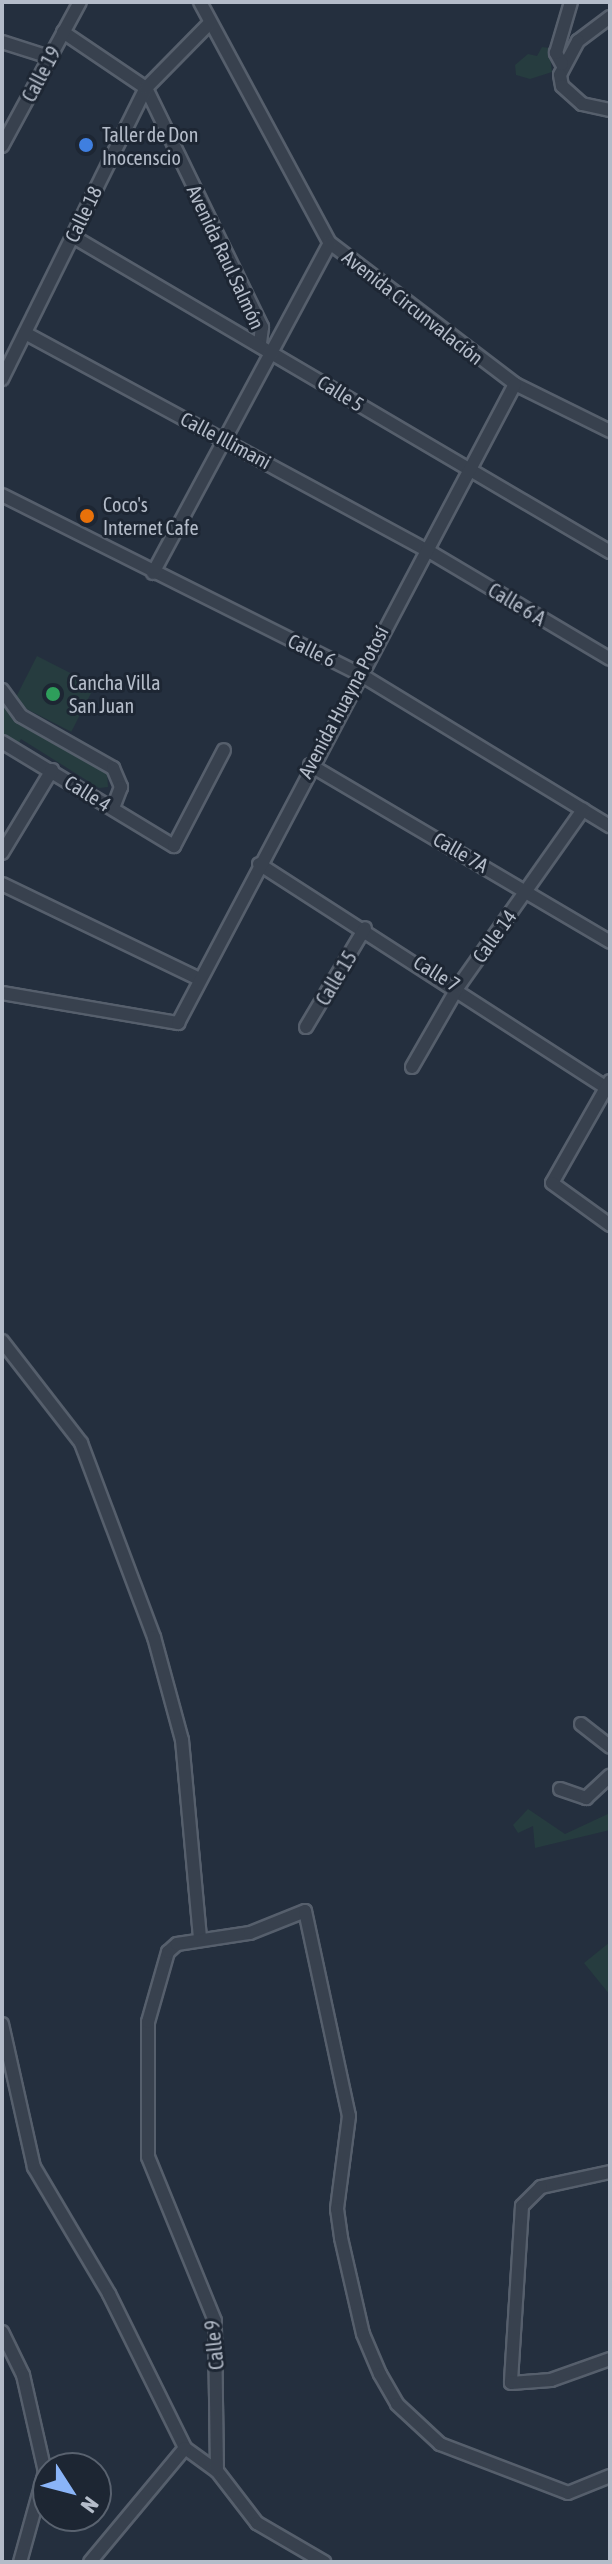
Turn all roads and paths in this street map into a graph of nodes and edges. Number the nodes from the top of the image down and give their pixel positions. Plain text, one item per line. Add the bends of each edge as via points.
1 (80, 2) edge
2 (200, 2) edge
3 (571, 2) edge
4 (610, 17) edge
5 (209, 24) junction
6 (63, 32) junction
7 (2, 42) edge
8 (49, 57) junction
9 (562, 64) junction
10 (146, 88) junction
11 (610, 110) edge
12 (2, 146) edge
13 (72, 236) junction
14 (330, 243) junction
15 (25, 333) junction
16 (260, 343) junction
17 (273, 350) junction
18 (2, 379) edge
19 (515, 384) junction
20 (610, 431) edge
21 (225, 439) junction
22 (466, 472) junction
23 (2, 495) edge
24 (425, 549) junction
25 (610, 552) edge
26 (153, 573) junction
27 (610, 659) edge
28 (358, 673) junction
29 (2, 690) edge
30 (2, 742) edge
31 (224, 750) dead end
32 (310, 765) junction
33 (52, 770) junction
34 (113, 808) junction
35 (583, 810) junction
36 (610, 826) edge
37 (2, 853) edge
38 (259, 864) junction
39 (2, 884) edge
40 (527, 891) junction
41 (365, 928) junction
42 (610, 942) edge
43 (199, 979) junction
44 (458, 987) junction
45 (2, 993) edge
46 (306, 1027) dead end
47 (412, 1067) dead end
48 (609, 1086) edge
49 (610, 1225) edge
50 (2, 1341) edge
51 (581, 1724) dead end
52 (610, 1747) edge
53 (610, 1776) edge
54 (560, 1789) dead end
55 (200, 1939) junction
56 (2, 2024) edge
57 (610, 2172) edge
58 (2, 2332) edge
59 (610, 2359) edge
60 (185, 2448) junction
61 (217, 2471) junction
62 (610, 2476) edge
63 (20, 2562) edge
64 (90, 2562) edge
65 (324, 2562) edge

1 - 6 street, Calle 19
2 - 5 street, Avenida Circunvalación
3 - 9 street via 556,53
4 - 9 street via 578,41
5 - 10 street, Calle 18
5 - 14 street, Avenida Circunvalación
6 - 8 street, Calle 19
6 - 10 street
7 - 8 street
8 - 12 street, Calle 19
9 - 11 street via 562,86 570,94 582,104
10 - 13 street, Calle 18
10 - 16 street, Avenida Raul Salmón via 262,327
13 - 15 street, Calle 18
13 - 16 street, Calle 5
14 - 17 street
14 - 19 street, Avenida Circunvalación
15 - 18 street, Calle 18
15 - 21 street, Calle Illimani
16 - 17 street, Calle 5
17 - 21 street
17 - 22 street, Calle 5
19 - 20 street, Avenida Circunvalación
19 - 22 street, Avenida Huayna Potosí
21 - 24 street, Calle Illimani
21 - 26 street
22 - 24 street, Avenida Huayna Potosí
22 - 25 street, Calle 5
23 - 26 street, Calle 6
24 - 27 street, Calle 6 A
24 - 28 street, Avenida Huayna Potosí
26 - 28 street, Calle 6
28 - 32 street, Avenida Huayna Potosí
28 - 35 street, Calle 6
29 - 34 street via 21,716 113,768 121,787
30 - 33 street, Calle 4
31 - 34 street, Calle 4 via 174,846
32 - 38 street, Avenida Huayna Potosí
32 - 40 street, Calle 7A
33 - 34 street, Calle 4
33 - 37 street
35 - 36 street, Calle 6
35 - 40 street, Calle 14
38 - 41 street, Calle 7
38 - 43 street, Avenida Huayna Potosí
39 - 43 street
40 - 42 street, Calle 7A
40 - 44 street, Calle 14
41 - 44 street, Calle 7
41 - 46 street, Calle 15
43 - 45 street, Avenida Huayna Potosí via 178,1023
44 - 47 street, Calle 14
44 - 48 street, Calle 7
48 - 49 street via 552,1183
50 - 55 street via 81,1443 154,1637 182,1740
51 - 52 street
53 - 54 street via 586,1798
55 - 61 street, Calle 9 via 168,1952 143,2054 148,2157 215,2321
55 - 62 street via 250,1933 305,1911 349,2116 337,2209 363,2334 397,2404 440,2444 568,2493
56 - 60 street via 34,2167 109,2294
57 - 59 street via 541,2187 522,2206 511,2383 551,2380
58 - 63 street via 23,2375 45,2472
60 - 61 street
60 - 64 street
61 - 65 street via 257,2523

